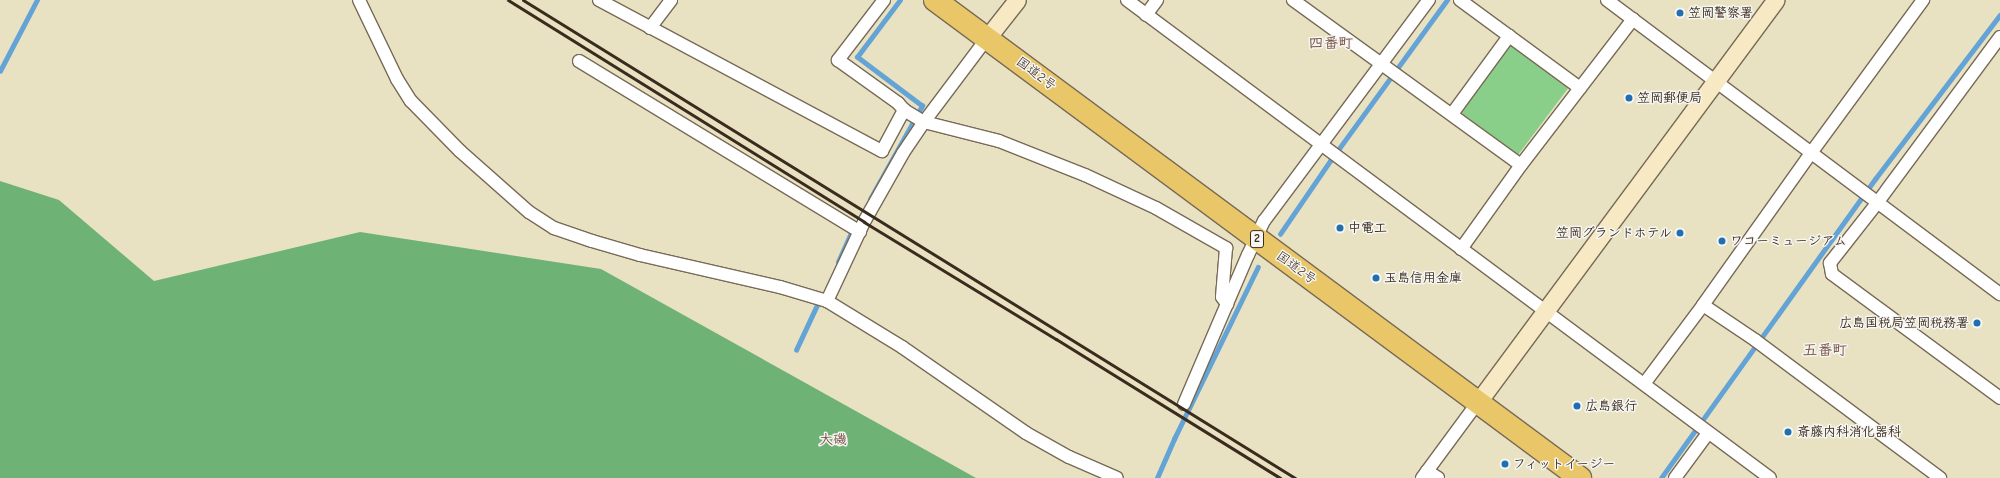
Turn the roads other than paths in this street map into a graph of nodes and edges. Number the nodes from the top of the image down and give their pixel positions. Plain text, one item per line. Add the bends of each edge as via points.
1 (359, 0) edge
2 (599, 0) edge
3 (670, 0) edge
4 (884, 0) edge
5 (935, 0) edge
6 (1017, 0) edge
7 (1126, 0) edge
8 (1157, 0) edge
9 (1294, 0) edge
10 (1430, 0) edge
11 (1460, 0) edge
12 (1607, 0) edge
13 (1774, 0) edge
14 (1923, 0) edge
15 (1146, 15) junction
16 (1633, 19) junction
17 (650, 28) junction
18 (1509, 36) junction
19 (2000, 37) edge
20 (987, 38) junction
21 (579, 61) dead end
22 (1386, 68) junction
23 (1715, 80) junction
24 (1580, 88) junction
25 (1452, 114) junction
26 (914, 116) junction
27 (1324, 147) junction
28 (1811, 153) junction
29 (1521, 165) junction
30 (1869, 196) junction
31 (855, 229) junction
32 (1256, 238) junction
33 (1462, 248) junction
34 (2000, 294) edge
35 (827, 301) junction
36 (1227, 304) junction
37 (1704, 305) junction
38 (1546, 313) junction
39 (1644, 384) junction
40 (2000, 398) edge
41 (1478, 402) junction
42 (1184, 404) dead end
43 (1701, 427) junction
44 (1424, 474) edge
45 (1117, 478) edge
46 (1438, 478) edge
47 (1580, 478) edge
48 (1675, 478) edge
49 (1770, 478) edge
50 (1940, 478) edge

1 - 35 street via 397,79 411,101 460,151 530,212 554,228 640,255 780,287
2 - 17 street
3 - 17 street
4 - 26 street via 838,60
5 - 20 highway, 国道2号 / 2
6 - 20 street
7 - 15 street
8 - 15 street
9 - 22 street
10 - 22 street
11 - 18 street
12 - 16 street
13 - 23 street
14 - 28 street
15 - 27 street
16 - 23 street
16 - 24 street
17 - 26 street via 882,151
18 - 24 street
18 - 25 street
19 - 30 street
20 - 26 street
20 - 32 highway, 国道2号 / 2
21 - 31 street
22 - 25 street
22 - 27 street
23 - 28 street
23 - 38 street
24 - 29 street
25 - 29 street
26 - 31 street via 903,153
26 - 36 street via 999,141 1085,175 1156,208 1226,248 1222,297
27 - 32 street via 1264,221
27 - 33 street
28 - 30 street
28 - 37 street
29 - 33 street
30 - 34 street
30 - 40 street via 1830,263 1832,274
31 - 35 street
32 - 36 street
32 - 41 highway, 国道2号 / 2
33 - 38 street
35 - 45 street via 902,347 1026,433 1069,457
36 - 42 street
37 - 39 street
37 - 50 street via 1758,342
38 - 39 street
38 - 41 street
39 - 43 street
41 - 44 street
41 - 47 highway, 国道2号 / 2
43 - 48 street
43 - 49 street
44 - 46 street

